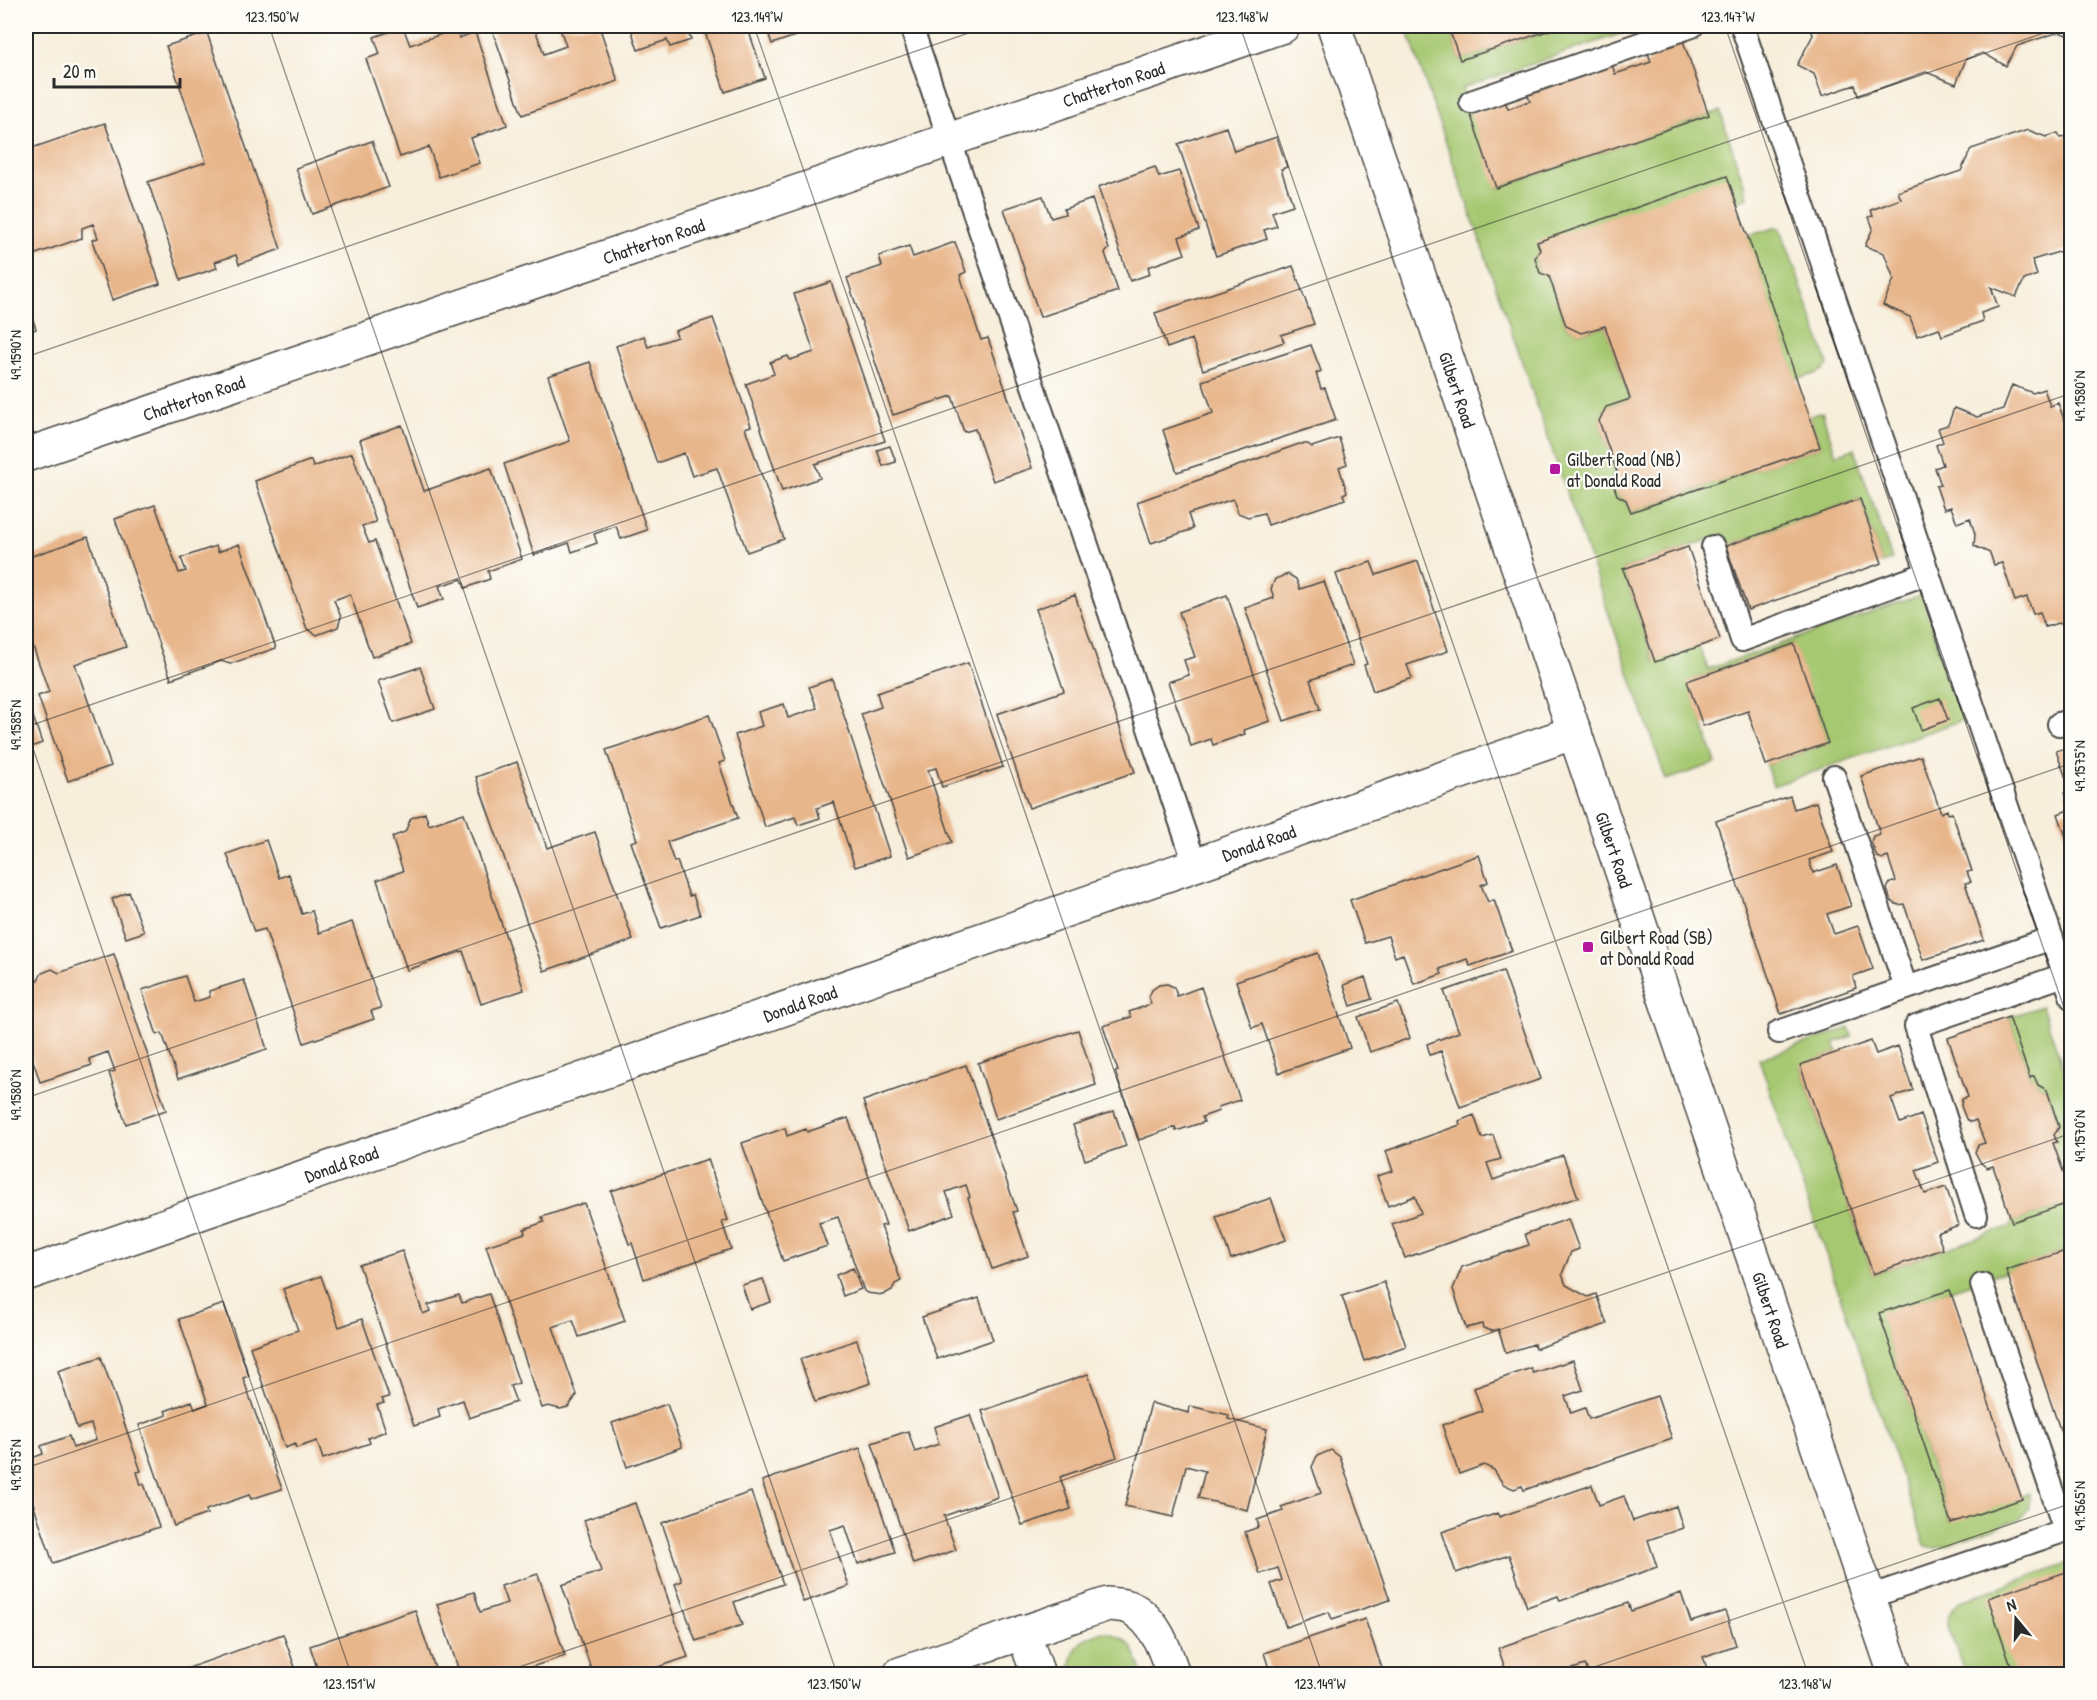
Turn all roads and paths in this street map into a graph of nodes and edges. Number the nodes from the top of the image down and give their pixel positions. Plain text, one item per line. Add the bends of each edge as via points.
1 (912, 26) edge
2 (1282, 26) edge
3 (1334, 26) edge
4 (1692, 26) edge
5 (1742, 26) edge
6 (1471, 102) dead end
7 (950, 139) junction
8 (26, 455) edge
9 (1713, 547) dead end
10 (1928, 573) junction
11 (1575, 732) junction
12 (1834, 777) dead end
13 (1195, 864) junction
14 (2052, 938) junction
15 (2064, 975) junction
16 (1906, 988) junction
17 (2072, 998) edge
18 (1779, 1032) dead end
19 (1976, 1215) dead end
20 (26, 1274) edge
21 (1982, 1285) dead end
22 (2068, 1529) edge
23 (1869, 1597) junction
24 (1023, 1632) junction
25 (900, 1674) edge
26 (1038, 1674) edge
27 (1173, 1674) edge
28 (1895, 1674) edge

1 - 7 lane
2 - 7 street, Chatterton Road
3 - 11 street, Gilbert Road
4 - 6 lane
5 - 10 lane
7 - 8 street, Chatterton Road
7 - 13 lane
9 - 10 lane via 1742,640
10 - 14 lane
11 - 13 street, Donald Road
11 - 23 street, Gilbert Road
12 - 16 lane
13 - 20 street, Donald Road
14 - 15 lane
14 - 16 lane
15 - 17 lane
15 - 19 lane via 1916,1026
16 - 18 lane
21 - 22 lane
22 - 23 lane
23 - 28 street, Gilbert Road
24 - 25 street
24 - 26 street
24 - 27 street via 1108,1604 1130,1608 1147,1620 1163,1644

